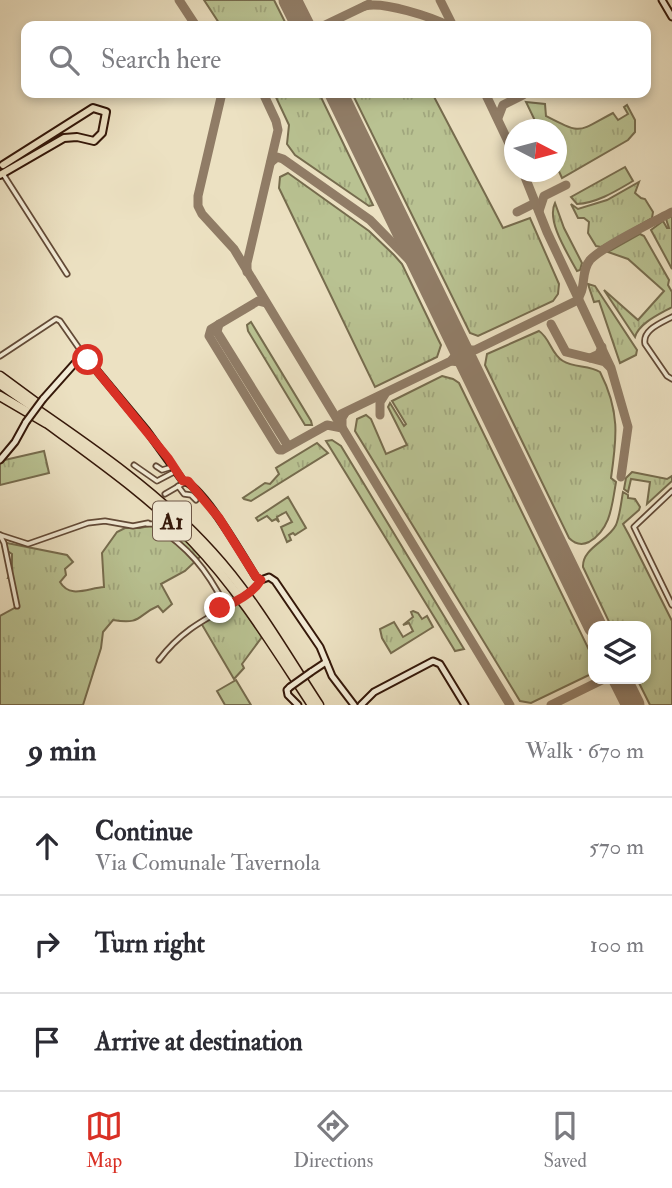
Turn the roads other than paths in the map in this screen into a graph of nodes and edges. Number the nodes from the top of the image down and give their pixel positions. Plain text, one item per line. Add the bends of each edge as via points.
1 (662, 0) edge
2 (672, 18) edge
3 (2, 170) edge
4 (67, 274) dead end
5 (672, 317) edge
6 (83, 354) junction
7 (0, 356) edge
8 (0, 376) edge
9 (672, 379) edge
10 (0, 384) edge
11 (0, 393) edge
12 (66, 430) junction
13 (0, 460) edge
14 (134, 465) dead end
15 (156, 466) dead end
16 (175, 469) junction
17 (185, 481) junction
18 (178, 486) junction
19 (672, 491) edge
20 (165, 494) dead end
21 (196, 500) dead end
22 (0, 535) edge
23 (261, 580) junction
24 (672, 604) edge
25 (16, 606) dead end
26 (226, 607) junction
27 (159, 660) dead end
28 (326, 662) junction
29 (298, 705) edge
30 (312, 705) edge
31 (321, 705) edge
32 (354, 705) edge
33 (361, 705) edge
34 (465, 705) edge

1 - 2 street
3 - 3 main road via 64,138 94,142 102,133 106,112 93,108
3 - 4 street
5 - 9 street via 644,338
6 - 7 street via 56,319
6 - 13 street, bridge via 43,399
6 - 16 street
8 - 12 highway
10 - 12 highway, A1
11 - 30 highway, A1 via 163,512 243,601
12 - 31 highway, A1 via 149,493 203,543 236,581
14 - 16 street via 157,481
15 - 16 street
16 - 17 street
17 - 18 street
17 - 23 street via 219,518
18 - 20 street
18 - 21 street
19 - 24 street via 634,530
22 - 25 street
22 - 26 street via 28,544 89,523 152,524 198,561
23 - 26 street, bridge
23 - 28 street via 269,577 275,582
26 - 27 street via 171,643
28 - 29 street, bridge via 287,690
28 - 32 street
33 - 34 street via 374,692 433,661

